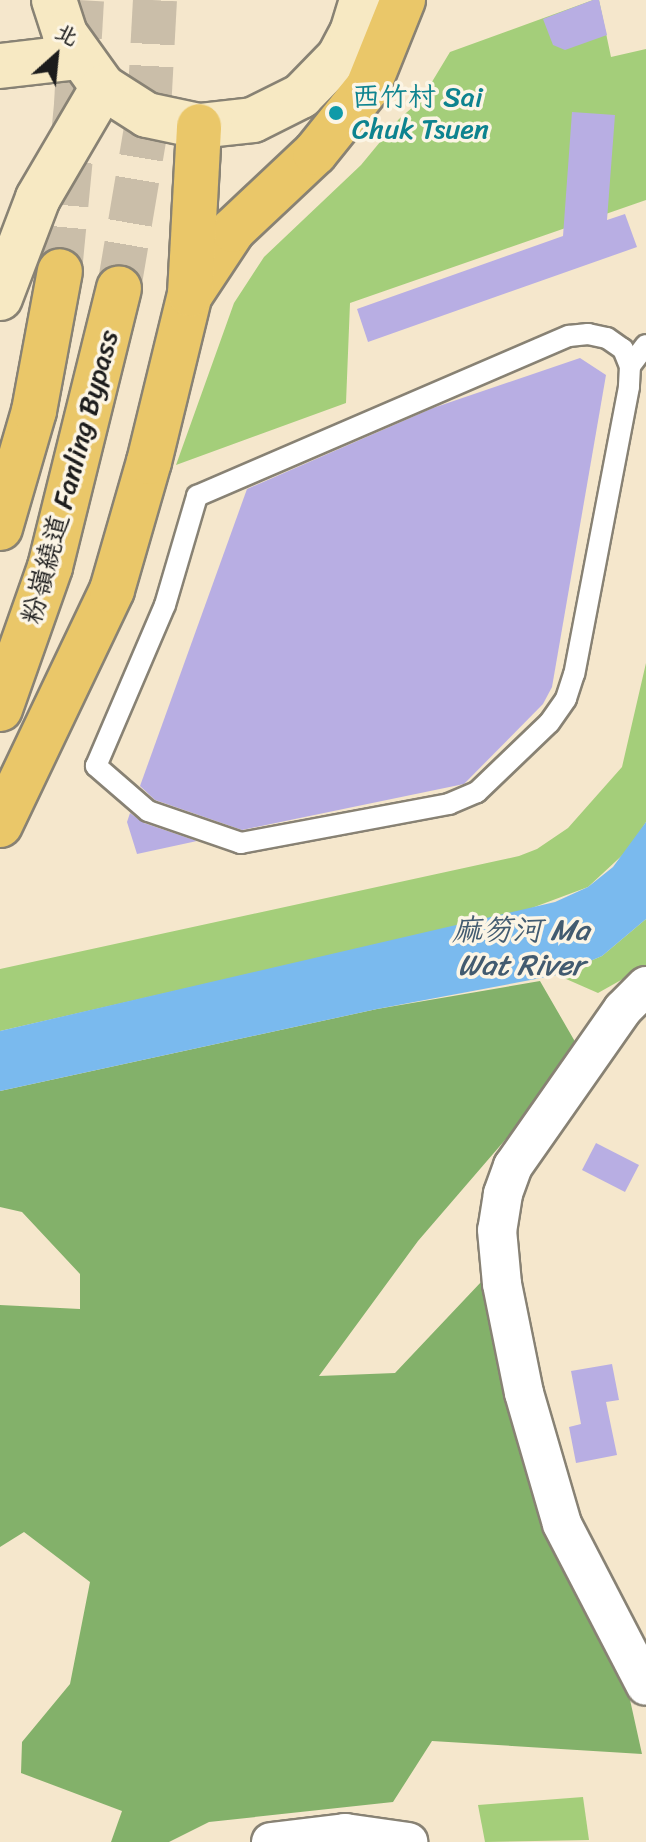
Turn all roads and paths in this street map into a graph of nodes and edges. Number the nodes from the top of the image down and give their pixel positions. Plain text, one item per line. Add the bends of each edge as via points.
1 (54, 0) edge
2 (362, 0) edge
3 (403, 0) edge
4 (0, 66) edge
5 (90, 72) junction
6 (199, 126) junction
7 (60, 271) tunnel mouth
8 (119, 288) tunnel mouth
9 (190, 294) junction
10 (0, 298) edge
11 (646, 345) edge
12 (630, 366) junction
13 (0, 528) edge
14 (0, 709) edge
15 (0, 825) edge
16 (638, 1005) edge
17 (644, 1674) edge
18 (271, 1842) edge
19 (408, 1842) edge

1 - 5 main road via 65,34
2 - 6 main road via 339,57 301,96 253,120
3 - 9 highway via 368,87 315,153 233,230
4 - 5 main road
5 - 6 main road via 147,115
5 - 10 main road
6 - 9 highway
7 - 13 highway, 粉嶺繞道 Fanling Bypass via 34,411
8 - 14 highway, 粉嶺繞道 Fanling Bypass via 61,529
9 - 15 highway via 112,590
11 - 12 lane
12 - 12 lane via 566,699 549,723 477,792 449,804 241,843 148,811 96,766 165,605 197,496 569,336 607,338 623,349
16 - 17 street via 513,1166 497,1230 524,1393 562,1524
18 - 19 street via 345,1833

